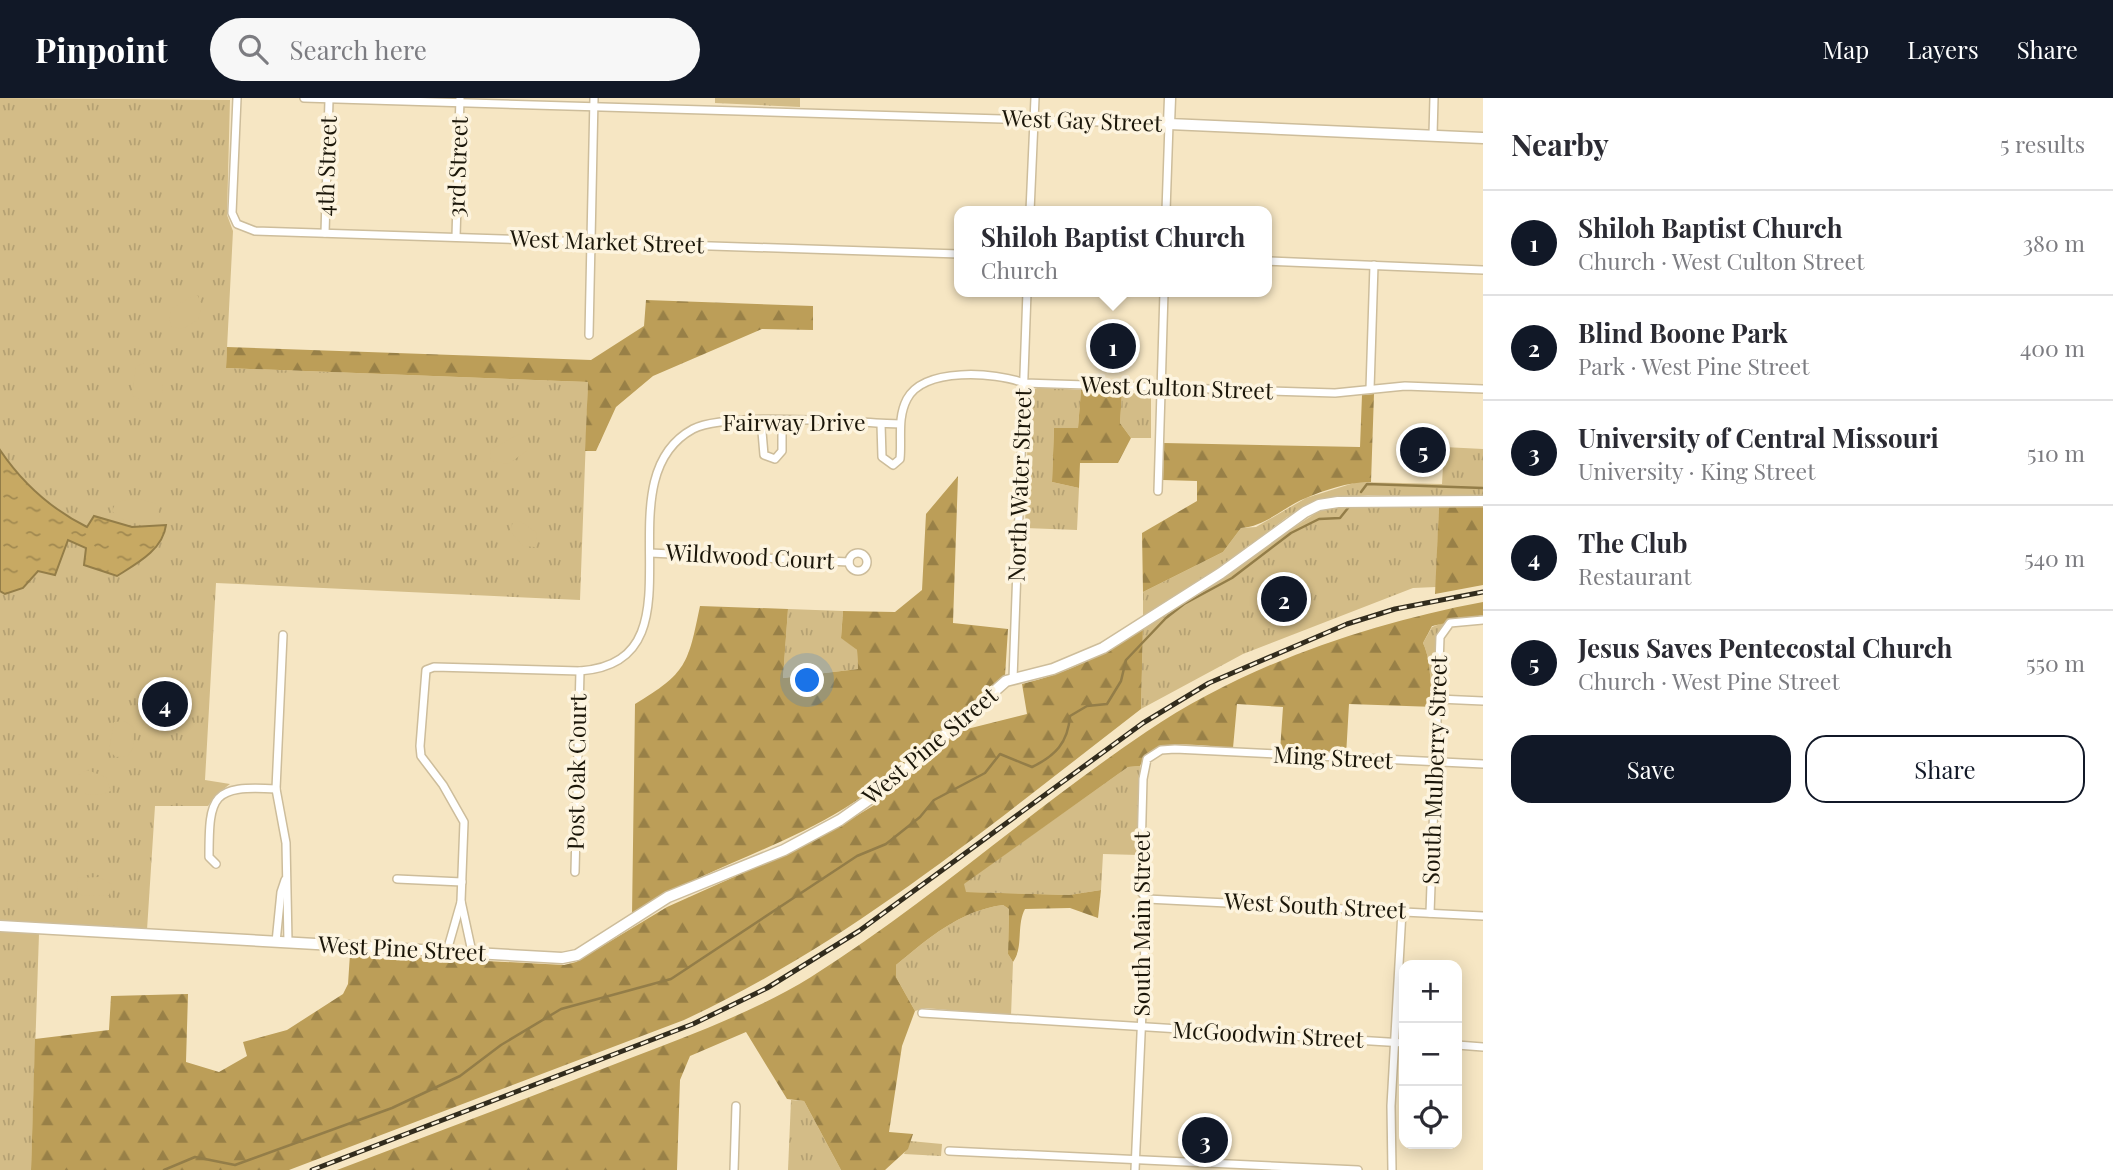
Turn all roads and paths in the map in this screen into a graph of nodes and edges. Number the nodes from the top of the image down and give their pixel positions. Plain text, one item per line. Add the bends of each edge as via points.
1 (237, 98) edge
2 (304, 98) edge
3 (1035, 98) edge
4 (1170, 98) edge
5 (1434, 98) edge
6 (330, 100) edge
7 (460, 101) edge
8 (594, 102) edge
9 (1034, 120) junction
10 (1169, 124) junction
11 (1433, 135) junction
12 (1483, 138) edge
13 (1030, 206) edge
14 (1166, 206) edge
15 (325, 233) junction
16 (456, 237) junction
17 (590, 241) junction
18 (954, 254) edge
19 (1272, 261) edge
20 (1374, 265) junction
21 (1483, 270) edge
22 (1027, 297) edge
23 (1164, 297) edge
24 (589, 335) dead end
25 (1024, 383) junction
26 (1160, 388) junction
27 (1483, 389) edge
28 (1370, 390) junction
29 (761, 420) junction
30 (782, 421) junction
31 (881, 424) junction
32 (900, 424) junction
33 (1158, 491) dead end
34 (1483, 501) edge
35 (650, 553) junction
36 (849, 562) dead end
37 (1483, 620) edge
38 (283, 635) dead end
39 (580, 671) junction
40 (1013, 679) junction
41 (1438, 699) junction
42 (1483, 701) edge
43 (1226, 751) joint
44 (1436, 762) junction
45 (1483, 764) edge
46 (276, 789) junction
47 (216, 864) dead end
48 (575, 872) dead end
49 (397, 879) dead end
50 (285, 880) junction
51 (462, 882) junction
52 (1147, 899) junction
53 (461, 901) junction
54 (1402, 911) junction
55 (1430, 913) junction
56 (1483, 916) edge
57 (0, 926) edge
58 (276, 942) junction
59 (288, 942) junction
60 (447, 951) junction
61 (472, 952) junction
62 (922, 1013) dead end
63 (1142, 1028) junction
64 (1395, 1042) junction
65 (1399, 1042) edge
66 (1462, 1045) edge
67 (1483, 1047) edge
68 (736, 1106) dead end
69 (949, 1151) dead end
70 (1136, 1160) junction
71 (734, 1170) edge
72 (1135, 1170) edge
73 (1359, 1170) edge
74 (1392, 1170) edge

1 - 15 street, West Market Street via 232,213 237,224 255,231
2 - 6 street, West Gay Street
3 - 9 street
4 - 10 street
5 - 11 street
6 - 7 street, West Gay Street
6 - 15 street, 4th Street
7 - 8 street, West Gay Street
7 - 16 street, 3rd Street
8 - 9 street, West Gay Street
8 - 17 street
9 - 10 street, West Gay Street
9 - 13 street
10 - 11 street, West Gay Street
10 - 14 street
11 - 12 street, West Gay Street
15 - 16 street, West Market Street
16 - 17 street, West Market Street
17 - 18 street, West Market Street
17 - 24 street
19 - 20 street
20 - 21 street
20 - 28 street
22 - 25 street, North Water Street
23 - 26 street
25 - 26 street, West Culton Street
25 - 32 street, West Culton Street via 933,378 914,389
25 - 40 street, North Water Street
26 - 28 street, West Culton Street
26 - 33 street
27 - 28 street, West Culton Street via 1405,386
29 - 30 street, Fairway Drive
29 - 30 street via 764,456 775,460 782,451
29 - 35 street, Fairway Drive via 711,422 678,440 656,469 652,484
30 - 31 street, Fairway Drive
31 - 32 street, Fairway Drive
31 - 32 street via 882,457 893,465 900,459
34 - 40 street, West Pine Street via 1371,500 1319,505 1103,648 1053,669
35 - 36 street, Wildwood Court
35 - 39 street, Fairway Drive via 647,614 637,643 617,664
37 - 41 street, South Mulberry Street via 1459,621 1444,628
38 - 46 street
39 - 48 street, Post Oak Court
39 - 51 street, Fairway Drive via 426,670 421,756 464,822
40 - 61 street, West Pine Street via 987,696 884,789 840,820 783,850 668,897 577,955
41 - 42 street
41 - 44 street, South Mulberry Street
43 - 44 street, Ming Street
43 - 52 street, South Main Street via 1161,750 1147,759 1140,891
44 - 45 street, Ming Street
44 - 55 street, South Mulberry Street
46 - 47 street via 233,789 218,797 209,822 209,857
46 - 50 street via 286,843
49 - 51 street
50 - 58 street
50 - 59 street
51 - 53 street
52 - 54 street, West South Street
52 - 63 street, South Main Street
53 - 60 street
53 - 61 street
54 - 55 street, West South Street
54 - 64 street, South Mulberry Street
55 - 56 street, West South Street
57 - 58 street, West Pine Street
58 - 59 street, West Pine Street
59 - 60 street, West Pine Street
60 - 61 street, West Pine Street
62 - 63 street, McGoodwin Street
63 - 64 street, McGoodwin Street
63 - 70 street, South Main Street
64 - 65 street, McGoodwin Street
64 - 74 street, South Mulberry Street
66 - 67 street
68 - 71 street
69 - 70 street
70 - 72 street, South Main Street
70 - 73 street

